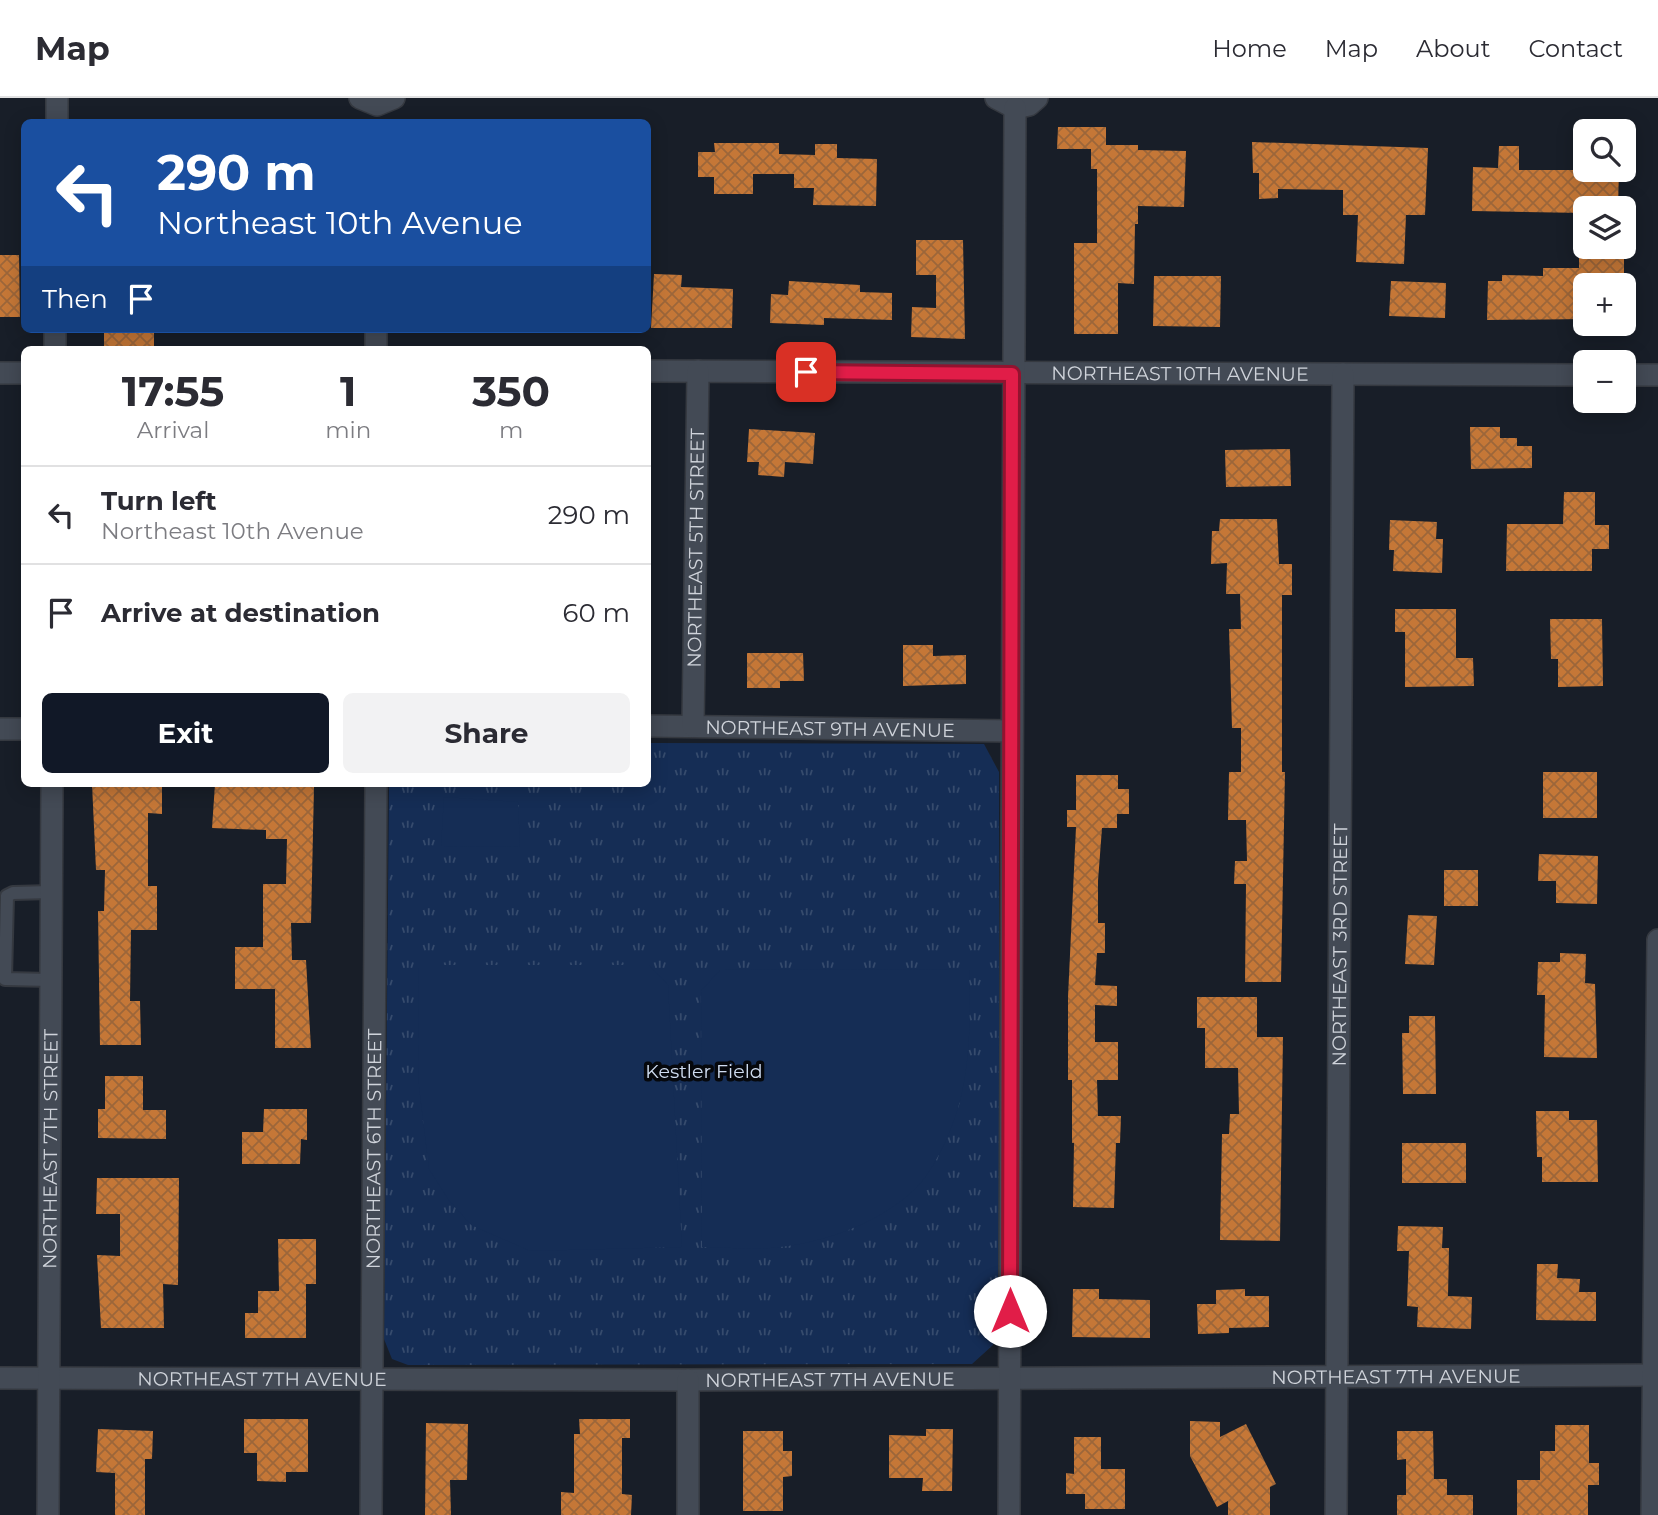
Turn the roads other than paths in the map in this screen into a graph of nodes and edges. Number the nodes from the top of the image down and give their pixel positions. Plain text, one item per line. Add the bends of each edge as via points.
1 (57, 98) edge
2 (1037, 98) edge
3 (1005, 103) edge
4 (57, 119) edge
5 (651, 371) edge
6 (698, 371) junction
7 (0, 373) edge
8 (21, 373) edge
9 (1012, 374) junction
10 (1343, 374) junction
11 (1573, 375) edge
12 (1636, 375) edge
13 (1658, 375) edge
14 (651, 726) edge
15 (693, 726) junction
16 (0, 729) edge
17 (21, 729) edge
18 (1012, 732) junction
19 (52, 787) edge
20 (376, 787) edge
21 (51, 892) junction
22 (3, 896) edge
23 (1658, 940) edge
24 (3, 979) edge
25 (51, 980) junction
26 (1657, 1375) edge
27 (1010, 1376) junction
28 (1337, 1376) junction
29 (0, 1378) edge
30 (49, 1378) junction
31 (372, 1378) junction
32 (688, 1380) junction
33 (48, 1515) edge
34 (371, 1515) edge
35 (688, 1515) edge
36 (1009, 1515) edge
37 (1336, 1515) edge
38 (1652, 1515) edge

1 - 4 street
2 - 3 street via 1029,105
3 - 9 street
5 - 6 street, NORTHEAST 10TH AVENUE
6 - 9 street, NORTHEAST 10TH AVENUE
6 - 15 street, NORTHEAST 5TH STREET
7 - 8 street
9 - 10 street, NORTHEAST 10TH AVENUE
9 - 18 street
10 - 11 street, NORTHEAST 10TH AVENUE
10 - 28 street, NORTHEAST 3RD STREET
12 - 13 street
14 - 15 street, NORTHEAST 9TH AVENUE
15 - 18 street, NORTHEAST 9TH AVENUE
16 - 17 street
18 - 27 street
19 - 21 street, NORTHEAST 7TH STREET
20 - 31 street, NORTHEAST 6TH STREET
21 - 22 lane
21 - 25 street, NORTHEAST 7TH STREET
22 - 24 lane
23 - 26 street
24 - 25 lane
25 - 30 street, NORTHEAST 7TH STREET
26 - 28 street, NORTHEAST 7TH AVENUE
26 - 38 street
27 - 28 street, NORTHEAST 7TH AVENUE
27 - 32 street, NORTHEAST 7TH AVENUE
27 - 36 street
28 - 37 street, NORTHEAST 3RD STREET
29 - 30 street, NORTHEAST 7TH AVENUE
30 - 31 street, NORTHEAST 7TH AVENUE
30 - 33 street, NORTHEAST 7TH STREET
31 - 32 street, NORTHEAST 7TH AVENUE
31 - 34 street, NORTHEAST 6TH STREET
32 - 35 street

